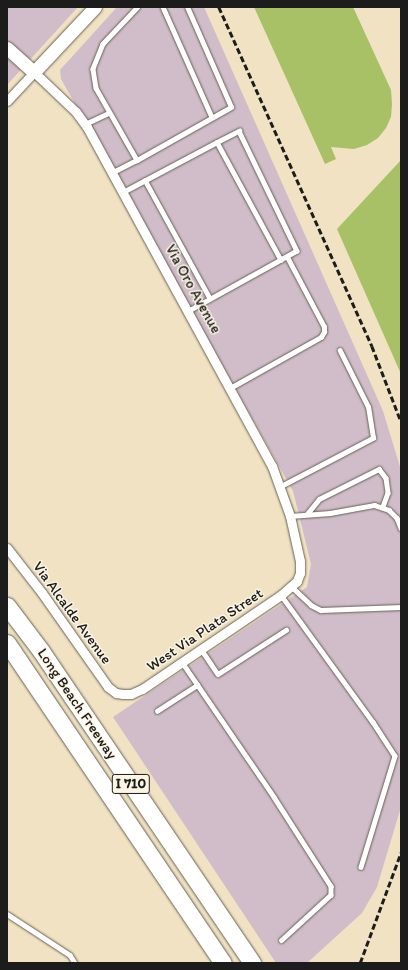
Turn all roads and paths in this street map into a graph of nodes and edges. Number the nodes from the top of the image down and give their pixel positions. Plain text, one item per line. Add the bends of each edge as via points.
1 (95, 7) edge
2 (138, 7) edge
3 (163, 7) edge
4 (187, 7) edge
5 (7, 48) edge
6 (34, 72) junction
7 (7, 102) edge
8 (109, 113) junction
9 (212, 117) junction
10 (85, 124) junction
11 (217, 142) junction
12 (137, 160) junction
13 (113, 172) junction
14 (145, 180) junction
15 (123, 192) junction
16 (287, 257) junction
17 (280, 260) junction
18 (210, 298) junction
19 (187, 312) junction
20 (340, 351) dead end
21 (230, 388) junction
22 (280, 486) junction
23 (383, 507) junction
24 (307, 514) junction
25 (290, 516) junction
26 (401, 528) edge
27 (7, 548) edge
28 (300, 574) joint
29 (292, 587) junction
30 (281, 595) junction
31 (7, 606) edge
32 (401, 607) edge
33 (286, 630) dead end
34 (7, 643) edge
35 (201, 649) junction
36 (182, 662) junction
37 (197, 685) junction
38 (116, 693) joint
39 (158, 711) dead end
40 (361, 867) dead end
41 (7, 914) edge
42 (282, 940) dead end
43 (75, 963) edge
44 (223, 963) edge
45 (252, 963) edge

1 - 6 street
2 - 8 lane via 103,44 93,69 96,88
3 - 9 lane
4 - 9 lane via 231,107
5 - 6 street, Via Oro Avenue
6 - 7 street
6 - 10 street, Via Oro Avenue
8 - 10 lane
8 - 12 lane
9 - 12 lane
10 - 13 street, Via Oro Avenue
11 - 14 lane
11 - 16 lane via 240,131 297,251
11 - 17 lane
12 - 13 lane
13 - 15 street, Via Oro Avenue
14 - 15 lane
14 - 18 lane
15 - 19 street, Via Oro Avenue
16 - 17 lane
16 - 21 lane via 324,327 324,332 321,337
17 - 18 lane
18 - 19 lane
19 - 21 street, Via Oro Avenue
20 - 22 lane via 368,407 373,438
21 - 22 street, Via Oro Avenue
22 - 25 street, Via Oro Avenue
23 - 24 lane via 374,505 330,513
23 - 24 lane via 388,494 386,478 379,469 319,499
23 - 26 lane via 397,518
24 - 25 lane
25 - 28 street, Via Oro Avenue via 300,561
27 - 38 street, Via Alcalde Avenue via 42,592 108,686
28 - 29 street, West Via Plata Street
29 - 30 street, West Via Plata Street
29 - 32 lane via 311,605 321,610
30 - 35 street, West Via Plata Street
30 - 40 lane via 395,756
31 - 45 highway, Long Beach Freeway / I 710 via 41,651
33 - 35 lane via 218,674
34 - 44 highway, Long Beach Freeway / I 710
35 - 36 street, West Via Plata Street
36 - 37 lane
36 - 38 street, West Via Plata Street via 131,694
37 - 39 lane
37 - 42 lane via 331,886 331,895
41 - 43 lane via 70,955

